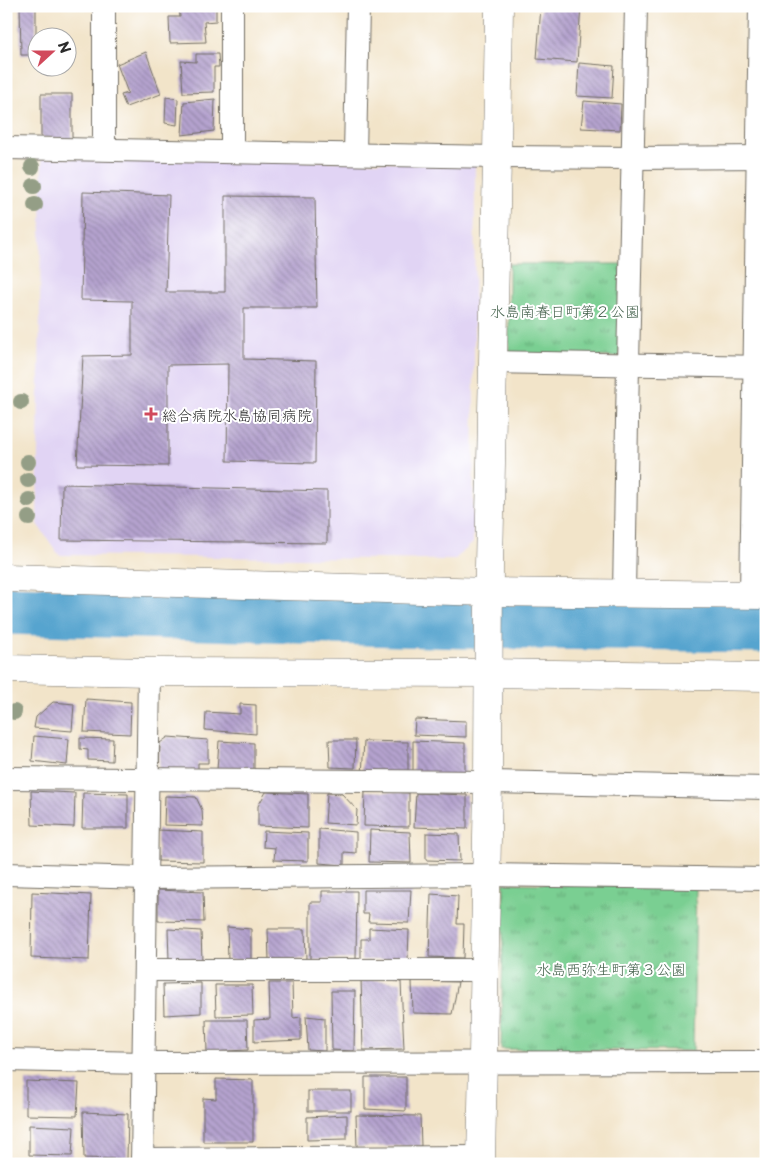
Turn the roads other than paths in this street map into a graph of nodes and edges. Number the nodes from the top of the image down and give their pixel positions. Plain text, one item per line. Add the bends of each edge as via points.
1 (104, 6) edge
2 (232, 6) edge
3 (358, 6) edge
4 (498, 6) edge
5 (636, 6) edge
6 (760, 6) edge
7 (6, 148) edge
8 (104, 150) junction
9 (232, 152) junction
10 (355, 154) junction
11 (497, 157) junction
12 (762, 157) edge
13 (633, 158) junction
14 (493, 362) junction
15 (628, 364) junction
16 (760, 367) edge
17 (6, 578) edge
18 (624, 593) junction
19 (758, 595) edge
20 (489, 604) junction
21 (489, 660) junction
22 (6, 669) edge
23 (149, 672) junction
24 (766, 678) edge
25 (6, 778) edge
26 (147, 780) junction
27 (488, 782) junction
28 (766, 788) edge
29 (6, 874) edge
30 (486, 875) junction
31 (146, 878) junction
32 (766, 879) edge
33 (145, 970) junction
34 (484, 970) junction
35 (6, 1060) edge
36 (766, 1062) edge
37 (144, 1063) junction
38 (483, 1063) junction
39 (142, 1161) edge
40 (481, 1161) edge

1 - 8 street
2 - 9 street
3 - 10 street
4 - 11 street
5 - 13 street
6 - 12 street
7 - 8 street
8 - 9 street
9 - 10 street
10 - 11 street
11 - 13 street
11 - 14 street
12 - 13 street
12 - 16 street
13 - 15 street
14 - 15 street
14 - 20 street
15 - 16 street
15 - 18 street
16 - 19 street
17 - 20 street
18 - 19 street
18 - 20 street
20 - 21 street
21 - 23 street
21 - 24 street
21 - 27 street
22 - 23 street
23 - 26 street
25 - 26 street
26 - 27 street
26 - 31 street
27 - 28 street
27 - 30 street
29 - 31 street
30 - 31 street
30 - 32 street
30 - 34 street
31 - 33 street
33 - 34 street
33 - 37 street
34 - 38 street
35 - 37 street
36 - 38 street
37 - 38 street
37 - 39 street
38 - 40 street
39 - 40 street

